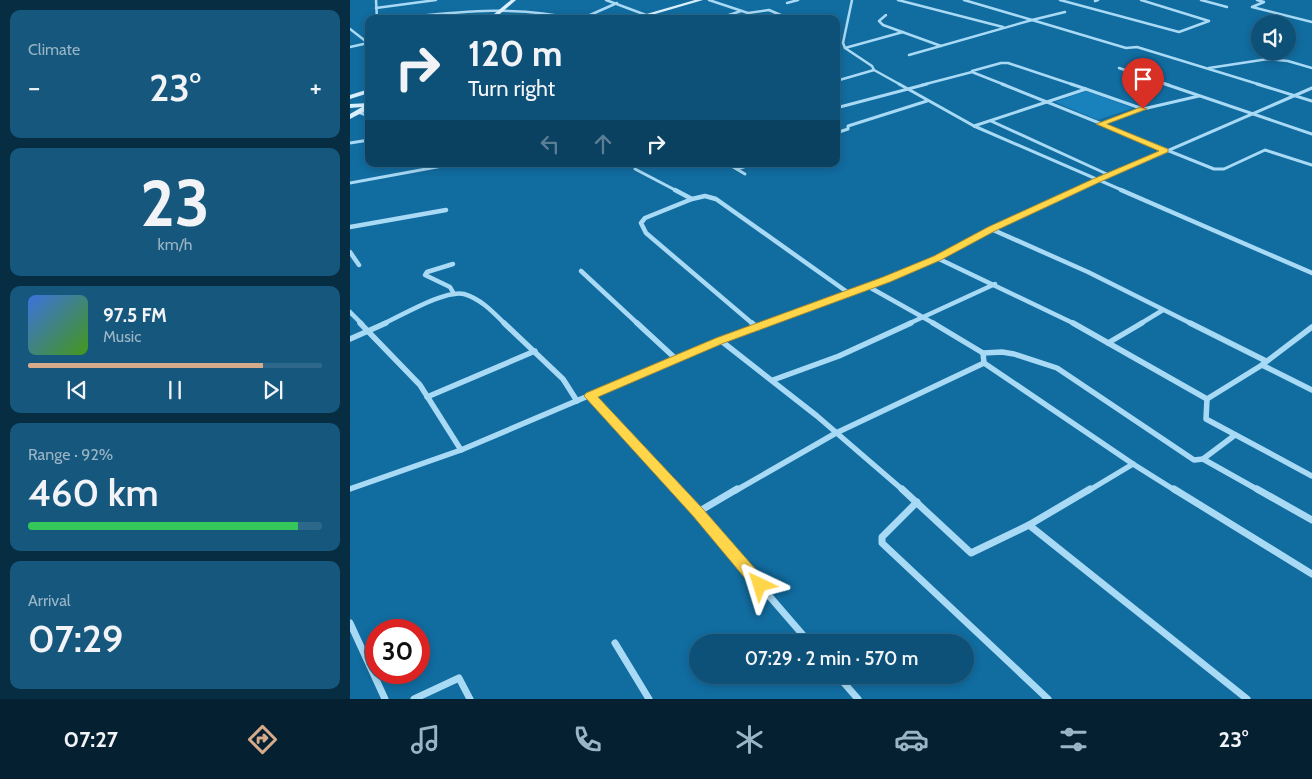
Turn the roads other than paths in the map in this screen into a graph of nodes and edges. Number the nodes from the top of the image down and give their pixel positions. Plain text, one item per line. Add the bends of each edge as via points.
1 (376, 0) edge
2 (404, 0) edge
3 (436, 0) edge
4 (514, 0) edge
5 (606, 0) edge
6 (701, 0) edge
7 (709, 0) edge
8 (798, 0) edge
9 (852, 0) edge
10 (898, 0) edge
11 (964, 0) edge
12 (1060, 0) edge
13 (1141, 0) edge
14 (1201, 0) edge
15 (1257, 0) edge
16 (618, 1) edge
17 (787, 3) dead end
18 (405, 4) junction
19 (1227, 7) dead end
20 (376, 8) junction
21 (501, 11) junction
22 (741, 11) junction
23 (1065, 12) dead end
24 (377, 15) edge
25 (444, 15) edge
26 (496, 15) edge
27 (560, 15) edge
28 (589, 15) edge
29 (646, 15) joint
30 (729, 15) edge
31 (781, 15) edge
32 (886, 15) dead end
33 (1032, 20) junction
34 (1312, 22) edge
35 (1003, 28) junction
36 (351, 30) edge
37 (903, 32) junction
38 (365, 40) edge
39 (840, 40) edge
40 (843, 41) junction
41 (840, 42) edge
42 (365, 44) edge
43 (942, 46) junction
44 (350, 47) edge
45 (845, 48) junction
46 (909, 55) dead end
47 (1119, 68) dead end
48 (1207, 68) junction
49 (1312, 68) edge
50 (874, 70) junction
51 (972, 72) junction
52 (840, 80) edge
53 (1312, 88) edge
54 (907, 89) junction
55 (1086, 89) junction
56 (365, 93) edge
57 (1200, 96) junction
58 (1295, 96) junction
59 (352, 98) edge
60 (928, 101) junction
61 (1312, 101) edge
62 (1046, 102) junction
63 (350, 106) edge
64 (365, 106) edge
65 (840, 107) edge
66 (365, 108) edge
67 (1143, 109) junction
68 (358, 112) junction
69 (1251, 113) junction
70 (365, 115) edge
71 (350, 117) edge
72 (991, 121) junction
73 (1100, 124) junction
74 (974, 126) junction
75 (840, 132) edge
76 (1312, 134) edge
77 (365, 141) edge
78 (350, 143) edge
79 (1166, 150) junction
80 (1312, 164) edge
81 (437, 167) edge
82 (733, 167) edge
83 (743, 167) edge
84 (635, 169) dead end
85 (737, 169) junction
86 (745, 174) dead end
87 (1109, 175) junction
88 (1096, 180) junction
89 (350, 183) edge
90 (692, 199) junction
91 (446, 210) dead end
92 (350, 227) edge
93 (991, 229) junction
94 (350, 252) edge
95 (938, 258) junction
96 (452, 264) dead end
97 (359, 265) dead end
98 (581, 271) dead end
99 (1312, 273) edge
100 (995, 284) junction
101 (869, 287) junction
102 (454, 294) junction
103 (850, 294) junction
104 (1163, 310) junction
105 (350, 312) edge
106 (925, 318) junction
107 (758, 328) junction
108 (368, 330) junction
109 (1310, 330) edge
110 (350, 339) edge
111 (720, 340) junction
112 (1108, 343) junction
113 (535, 351) junction
114 (983, 353) junction
115 (676, 359) junction
116 (984, 363) junction
117 (1264, 363) junction
118 (773, 380) junction
119 (1312, 390) edge
120 (590, 396) junction
121 (427, 397) junction
122 (1207, 399) junction
123 (577, 401) junction
124 (836, 433) junction
125 (1235, 435) junction
126 (461, 450) junction
127 (1203, 459) junction
128 (1133, 464) junction
129 (1312, 476) edge
130 (350, 489) edge
131 (917, 502) junction
132 (698, 512) junction
133 (1312, 520) edge
134 (1029, 525) junction
135 (1312, 574) edge
136 (350, 624) edge
137 (802, 634) edge
138 (615, 643) dead end
139 (845, 684) edge
140 (385, 699) edge
141 (414, 699) edge
142 (470, 699) edge
143 (650, 699) edge
144 (858, 699) edge
145 (1048, 699) edge
146 (1247, 699) edge

1 - 20 street
2 - 18 street
3 - 18 street
4 - 21 main road
5 - 16 street
6 - 29 main road
7 - 22 street
8 - 17 street
9 - 40 street
10 - 35 street
11 - 33 street
12 - 13 street via 1179,32 1209,21
14 - 19 street
15 - 34 street via 1264,2 1252,7
16 - 28 street
16 - 29 street
18 - 20 street
20 - 24 street
21 - 25 street
21 - 26 main road
21 - 27 street
22 - 30 street
22 - 31 street via 769,10
23 - 33 street
32 - 37 street via 880,23
33 - 35 street
33 - 48 street
35 - 43 street
36 - 38 street
37 - 43 street
37 - 45 street
39 - 40 street
40 - 41 street
40 - 45 street
42 - 44 street
43 - 46 street
45 - 50 street
47 - 57 street
48 - 49 street via 1268,59
48 - 58 street
50 - 52 street
50 - 54 street
51 - 54 street
51 - 55 street via 1008,63
51 - 62 street
53 - 58 street
54 - 60 street
54 - 65 street
55 - 62 street
55 - 67 street
56 - 59 main road
57 - 67 street
57 - 69 street
58 - 61 street
58 - 69 street
60 - 74 street
60 - 75 street via 848,126
62 - 72 street
62 - 73 street
63 - 64 main road
66 - 68 main road
67 - 73 street
68 - 70 street
68 - 71 main road
69 - 76 street
69 - 79 street
72 - 74 street
72 - 87 street
73 - 79 street
74 - 88 street
77 - 78 street
79 - 80 street via 1219,170 1265,150
79 - 87 street
81 - 89 street
82 - 85 street
83 - 85 street
84 - 90 street
85 - 86 street
87 - 88 street
88 - 93 street
88 - 99 street
90 - 103 street via 705,196 716,199
90 - 107 street via 653,213 641,223 642,228
91 - 92 street
93 - 95 street
93 - 104 street
94 - 97 street
95 - 100 street
95 - 101 street
96 - 102 street via 427,272 425,276 450,287
98 - 115 street
100 - 106 street
100 - 112 street
101 - 103 street
101 - 106 street
102 - 108 street
102 - 113 street via 483,303
103 - 107 street
104 - 112 street
104 - 117 street
105 - 108 street
106 - 114 street
106 - 118 street
107 - 111 street
108 - 110 street
108 - 121 street via 420,385
109 - 117 street
111 - 115 street
111 - 118 street
112 - 122 street
113 - 121 street
113 - 123 street via 563,379
114 - 116 street
114 - 127 street via 1014,354 1057,368 1194,460
115 - 120 street
116 - 124 street
116 - 128 street
117 - 119 street
117 - 122 street
118 - 124 street
120 - 123 street
120 - 132 street
121 - 126 street
122 - 125 street via 1206,419
123 - 126 street
124 - 131 street
124 - 132 street
125 - 127 street
125 - 129 street
126 - 130 street
127 - 133 street
128 - 134 street
128 - 135 street
131 - 134 street via 971,554
131 - 145 street via 886,532 882,543
132 - 137 street
134 - 146 street
136 - 140 street
138 - 143 street
139 - 144 street
141 - 142 street via 459,678

